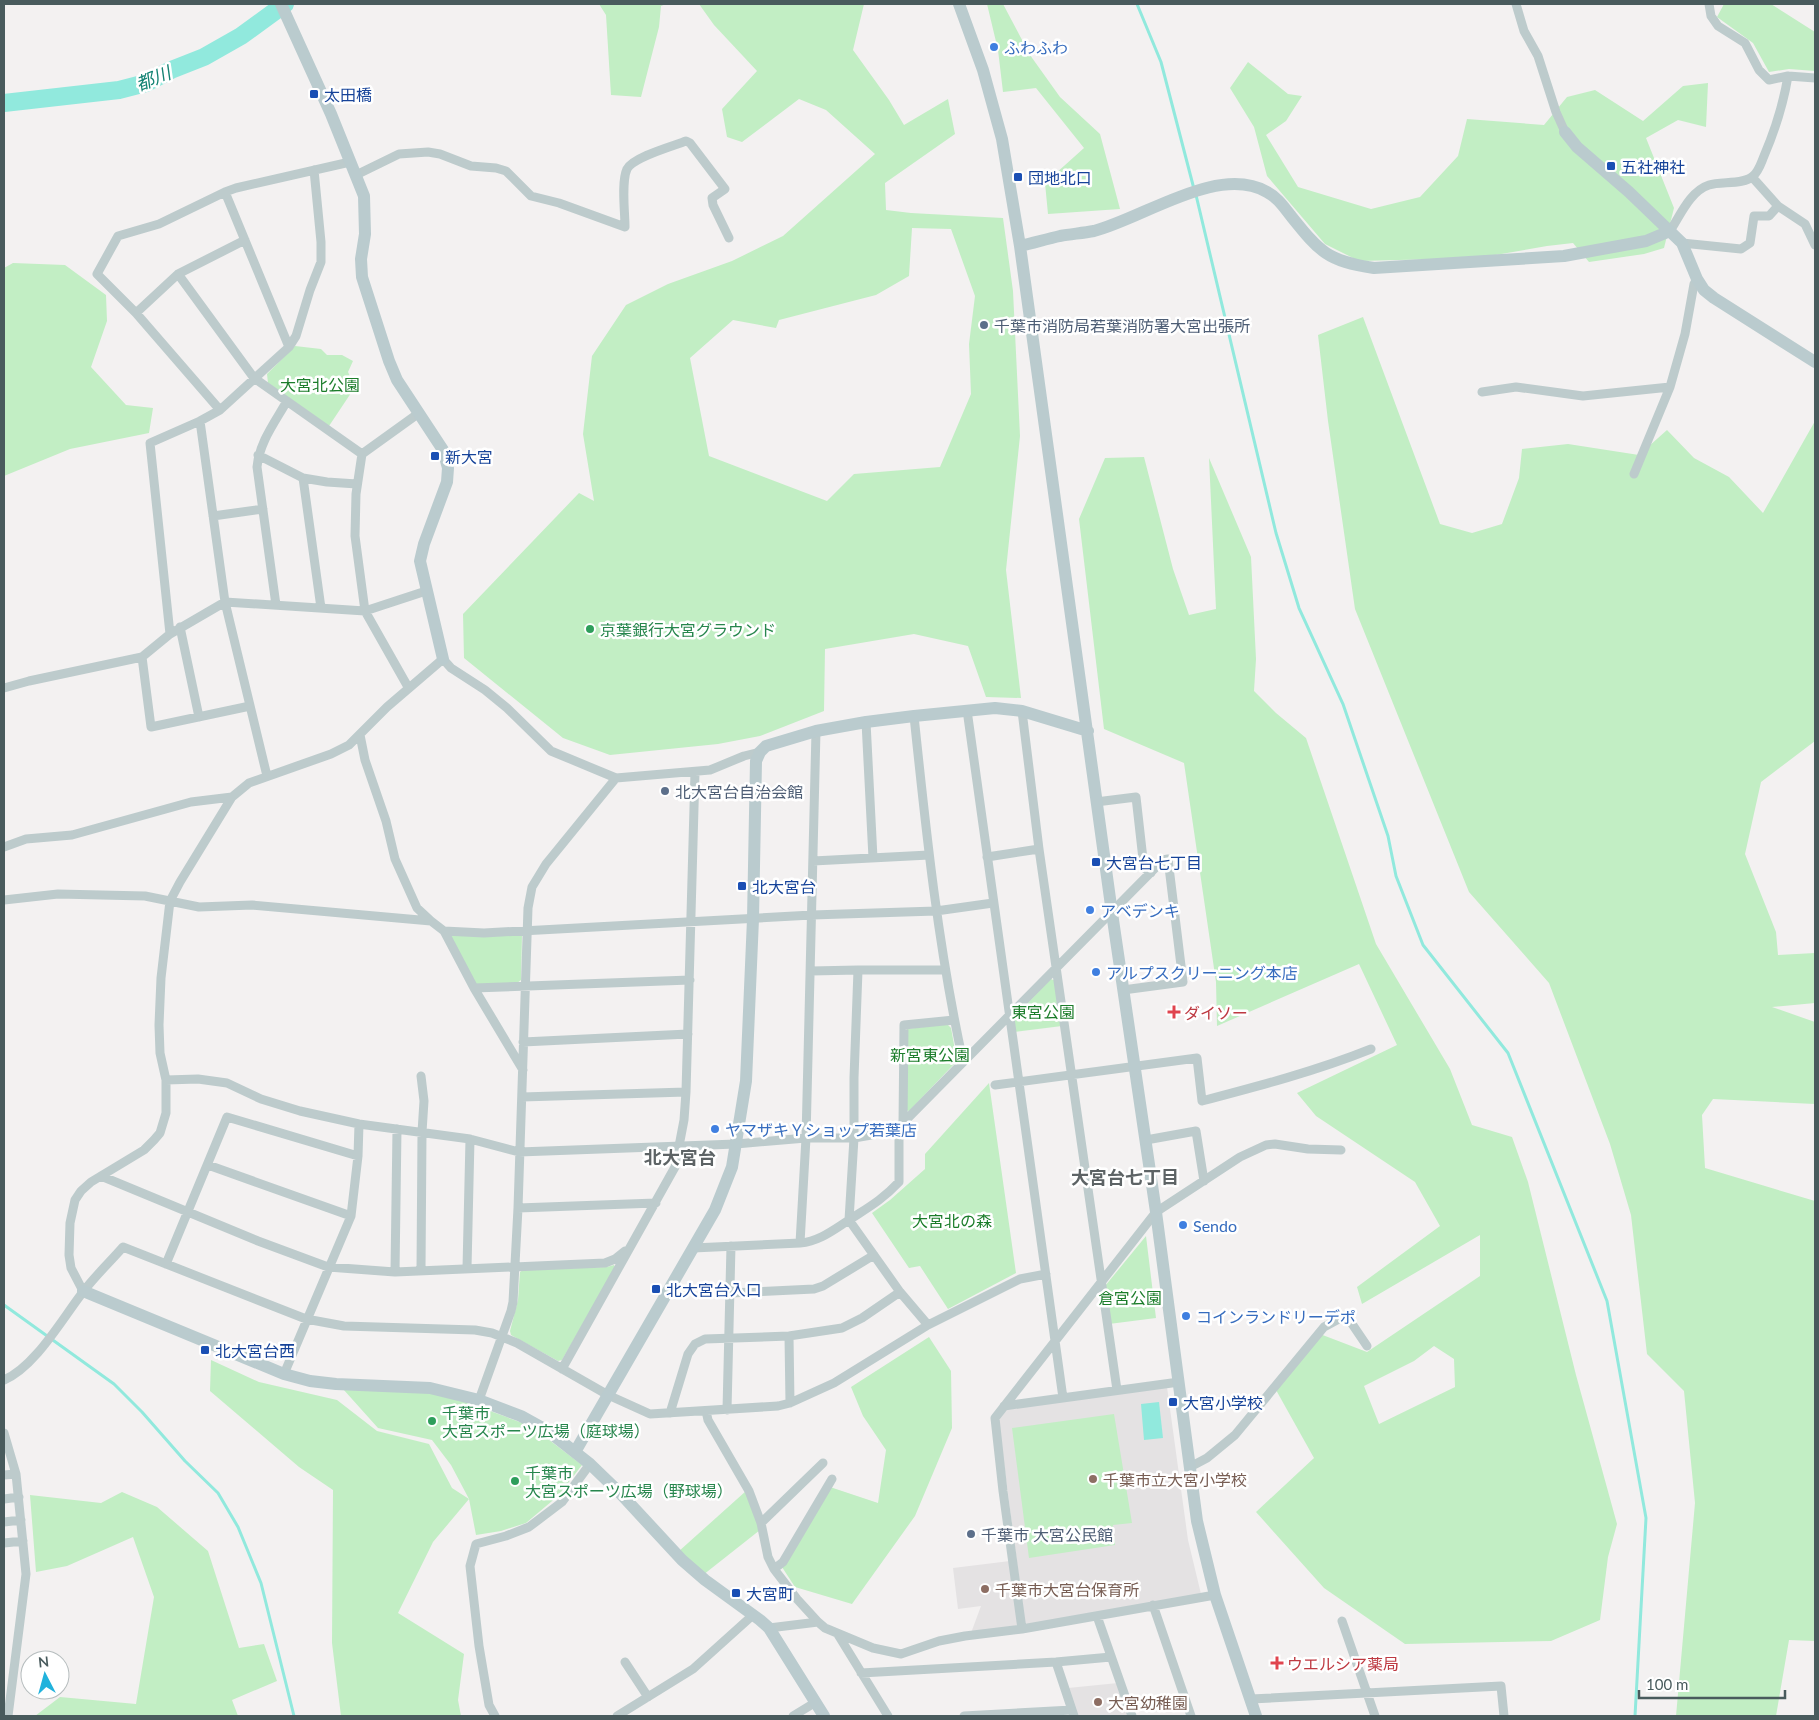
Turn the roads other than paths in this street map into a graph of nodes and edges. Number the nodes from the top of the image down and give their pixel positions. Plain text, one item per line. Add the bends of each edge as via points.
1 (281, 4) edge
2 (959, 4) edge
3 (1516, 4) edge
4 (1709, 4) edge
5 (1788, 76) junction
6 (1815, 78) edge
7 (1565, 132) joint
8 (350, 162) junction
9 (314, 170) junction
10 (356, 175) junction
11 (1752, 178) junction
12 (225, 192) junction
13 (1778, 206) junction
14 (1670, 231) junction
15 (729, 238) dead end
16 (245, 240) junction
17 (1682, 243) junction
18 (1815, 245) edge
19 (1020, 246) junction
20 (178, 274) junction
21 (1697, 278) junction
22 (136, 313) junction
23 (289, 347) junction
24 (1815, 362) edge
25 (254, 378) junction
26 (1670, 387) junction
27 (1482, 392) dead end
28 (287, 401) junction
29 (220, 410) junction
30 (419, 412) junction
31 (200, 421) junction
32 (362, 454) junction
33 (258, 455) junction
34 (1634, 474) dead end
35 (303, 478) junction
36 (357, 484) junction
37 (263, 508) junction
38 (213, 516) junction
39 (426, 591) junction
40 (224, 602) junction
41 (276, 605) junction
42 (321, 608) junction
43 (365, 611) junction
44 (180, 627) junction
45 (170, 634) junction
46 (142, 657) junction
47 (443, 659) junction
48 (408, 687) junction
49 (4, 688) edge
50 (250, 706) junction
51 (967, 710) junction
52 (1022, 711) junction
53 (914, 716) junction
54 (199, 717) junction
55 (866, 722) junction
56 (816, 731) junction
57 (1088, 732) junction
58 (360, 735) junction
59 (760, 752) junction
60 (695, 772) junction
61 (267, 776) junction
62 (616, 778) junction
63 (232, 797) junction
64 (1096, 802) junction
65 (4, 847) edge
66 (1039, 848) junction
67 (929, 855) junction
68 (987, 857) junction
69 (872, 858) junction
70 (814, 860) junction
71 (1151, 873) junction
72 (4, 900) edge
73 (170, 901) junction
74 (993, 903) junction
75 (936, 911) junction
76 (1112, 912) junction
77 (812, 915) junction
78 (753, 919) junction
79 (431, 922) junction
80 (691, 923) junction
81 (444, 931) junction
82 (528, 932) junction
83 (1057, 968) junction
84 (811, 970) junction
85 (858, 970) junction
86 (945, 970) junction
87 (690, 980) junction
88 (525, 986) junction
89 (474, 988) junction
90 (1123, 990) junction
91 (1010, 1016) junction
92 (954, 1020) junction
93 (688, 1034) junction
94 (524, 1042) junction
95 (1371, 1049) dead end
96 (963, 1061) junction
97 (1134, 1066) junction
98 (523, 1070) junction
99 (1071, 1075) junction
100 (421, 1076) dead end
101 (166, 1080) junction
102 (1019, 1082) junction
103 (995, 1086) dead end
104 (686, 1092) junction
105 (522, 1097) junction
106 (359, 1124) junction
107 (901, 1125) junction
108 (397, 1129) junction
109 (422, 1132) junction
110 (806, 1138) junction
111 (854, 1138) junction
112 (470, 1139) junction
113 (1146, 1140) junction
114 (736, 1144) junction
115 (680, 1146) junction
116 (1341, 1150) dead end
117 (519, 1152) junction
118 (358, 1156) junction
119 (208, 1165) junction
120 (101, 1176) junction
121 (1204, 1181) junction
122 (656, 1203) junction
123 (518, 1208) junction
124 (189, 1212) junction
125 (1156, 1212) junction
126 (351, 1216) junction
127 (849, 1220) junction
128 (800, 1243) junction
129 (731, 1246) junction
130 (629, 1248) junction
131 (693, 1248) junction
132 (874, 1255) junction
133 (166, 1264) junction
134 (515, 1266) junction
135 (328, 1267) junction
136 (467, 1268) junction
137 (421, 1270) junction
138 (395, 1272) junction
139 (1046, 1274) junction
140 (1102, 1281) junction
141 (83, 1292) junction
142 (900, 1292) junction
143 (730, 1293) junction
144 (306, 1319) junction
145 (928, 1325) junction
146 (502, 1336) junction
147 (789, 1336) junction
148 (728, 1338) junction
149 (1055, 1340) junction
150 (1367, 1346) dead end
151 (562, 1369) junction
152 (284, 1374) junction
153 (4, 1380) edge
154 (1178, 1382) junction
155 (1117, 1390) junction
156 (608, 1395) junction
157 (1063, 1398) junction
158 (479, 1400) junction
159 (790, 1403) junction
160 (1004, 1406) junction
161 (727, 1410) junction
162 (706, 1411) junction
163 (670, 1413) junction
164 (4, 1435) edge
165 (7, 1451) edge
166 (575, 1452) junction
167 (822, 1463) dead end
168 (590, 1464) junction
169 (1190, 1467) junction
170 (16, 1474) junction
171 (4, 1475) edge
172 (832, 1479) dead end
173 (19, 1497) junction
174 (4, 1499) edge
175 (21, 1520) junction
176 (4, 1522) edge
177 (761, 1523) junction
178 (23, 1541) junction
179 (4, 1543) edge
180 (774, 1569) junction
181 (1215, 1595) junction
182 (1153, 1605) junction
183 (752, 1614) junction
184 (1097, 1616) junction
185 (1342, 1621) dead end
186 (818, 1622) junction
187 (768, 1628) junction
188 (1022, 1629) junction
189 (837, 1633) junction
190 (1111, 1657) junction
191 (625, 1662) dead end
192 (1056, 1662) junction
193 (861, 1673) junction
194 (1368, 1693) junction
195 (648, 1697) junction
196 (1251, 1699) junction
197 (816, 1702) junction
198 (1073, 1713) edge
199 (8, 1716) edge
200 (495, 1716) edge
201 (617, 1716) edge
202 (793, 1716) edge
203 (824, 1716) edge
204 (888, 1716) edge
205 (964, 1716) edge
206 (1132, 1716) edge
207 (1191, 1716) edge
208 (1256, 1716) edge
209 (1375, 1716) edge
210 (1504, 1716) edge

1 - 8 street
2 - 19 street via 983,70 1002,139
3 - 7 street via 1524,32 1538,56
4 - 5 street via 1711,16 1718,26 1745,43 1769,80
5 - 6 street
5 - 11 street via 1777,126
7 - 14 street via 1577,147
8 - 9 street
8 - 10 street
9 - 12 street
9 - 23 street via 321,262 296,336
10 - 15 street via 399,154 440,154 471,166 506,171 531,196 625,227 624,178 627,168 686,141 725,190 712,198
10 - 30 street via 364,196 362,259 365,288 397,380
11 - 13 street
11 - 14 street via 1707,185 1685,208
12 - 16 street
12 - 22 street via 159,224 118,236 97,274
13 - 17 street via 1769,216 1754,216 1750,243 1741,248
13 - 18 street via 1805,224
14 - 17 street
14 - 19 street via 1646,241 1564,256 1374,268 1332,258 1318,248 1279,200 1252,186 1237,184 1212,186 1095,231
16 - 20 street
16 - 23 street
17 - 21 street
19 - 57 street
20 - 22 street
20 - 25 street
21 - 24 street via 1714,298
21 - 26 street via 1686,334
22 - 29 street
23 - 25 street
25 - 28 street
25 - 29 street
26 - 27 street via 1583,396 1516,387
26 - 34 street
28 - 32 street
28 - 33 street
29 - 31 street
30 - 32 street
30 - 39 street via 442,450 448,468 447,482 420,561
31 - 38 street
31 - 45 street via 150,444
32 - 36 street
33 - 35 street
33 - 37 street
35 - 36 street
35 - 42 street
36 - 43 street via 355,536
37 - 38 street
37 - 41 street
38 - 40 street
39 - 43 street
39 - 47 street
40 - 41 street
40 - 44 street
40 - 50 street
41 - 42 street
42 - 43 street
43 - 48 street
44 - 45 street
44 - 54 street
45 - 46 street
46 - 49 street
46 - 54 street via 150,727
47 - 48 street
47 - 62 street via 500,702 550,751
48 - 58 street
50 - 54 street
50 - 61 street
51 - 52 street via 995,708
51 - 53 street
51 - 68 street
52 - 57 street
52 - 66 street
53 - 55 street
53 - 67 street
55 - 56 street
55 - 69 street
56 - 59 street via 766,746
56 - 70 street
57 - 64 street
58 - 61 street via 350,745 331,754
58 - 79 street via 396,859 417,908
59 - 60 street
59 - 78 street via 756,762
60 - 62 street
60 - 80 street
61 - 63 street via 249,783
62 - 82 street via 546,864 532,887
63 - 65 street via 191,802 72,835 26,839
63 - 73 street
64 - 71 street via 1136,796 1144,868
64 - 76 street
66 - 68 street
66 - 83 street
67 - 69 street
67 - 75 street
68 - 74 street
69 - 70 street
70 - 77 street
71 - 76 street
71 - 90 street via 1168,859 1183,982
72 - 73 street via 58,894 145,896
73 - 79 street via 199,907 252,905
73 - 101 street via 159,1025 160,1053
74 - 75 street
74 - 91 street
75 - 77 street
75 - 86 street
76 - 83 street
76 - 90 street
77 - 78 street
77 - 84 street
78 - 80 street
78 - 114 street via 746,1081
79 - 81 street
80 - 82 street
80 - 87 street
81 - 82 street
81 - 89 street
82 - 88 street
83 - 91 street
83 - 99 street
84 - 85 street
84 - 110 street
85 - 86 street
85 - 111 street
86 - 92 street
87 - 88 street
87 - 93 street
88 - 89 street
88 - 94 street
89 - 98 street
90 - 97 street
91 - 96 street
91 - 102 street
92 - 96 street
92 - 107 street via 904,1025
93 - 94 street
93 - 104 street
94 - 98 street
95 - 97 street via 1202,1101 1197,1058
96 - 107 street
97 - 99 street
97 - 113 street
98 - 105 street
99 - 102 street
99 - 140 street
100 - 109 street via 424,1101
101 - 106 street via 198,1079 227,1083 300,1111
101 - 120 street via 166,1113 160,1133 144,1150
102 - 103 street
102 - 139 street
104 - 105 street
104 - 115 street
105 - 117 street
106 - 108 street
106 - 118 street
107 - 111 street
107 - 127 street via 899,1182 884,1198
108 - 109 street
108 - 138 street
109 - 112 street
109 - 137 street
110 - 111 street
110 - 114 street
110 - 128 street
111 - 127 street
112 - 117 street
112 - 136 street
113 - 121 street via 1196,1130
113 - 125 street
114 - 115 street
114 - 131 street via 725,1188
115 - 117 street
115 - 122 street via 675,1167
116 - 121 street via 1266,1145 1240,1157
117 - 123 street
118 - 119 street via 227,1117
118 - 126 street
119 - 124 street
119 - 126 street
120 - 124 street
120 - 141 street via 78,1195 70,1223 70,1268
121 - 125 street
122 - 123 street
122 - 130 street
123 - 134 street
124 - 133 street
124 - 135 street
125 - 140 street
125 - 154 street
126 - 135 street
127 - 128 street via 813,1242
127 - 132 street
128 - 129 street
129 - 131 street
129 - 143 street
130 - 134 street via 605,1263
130 - 151 street
131 - 156 street
132 - 142 street
132 - 143 street via 814,1289
133 - 141 street via 123,1247
133 - 144 street
134 - 136 street
134 - 146 street via 513,1302
135 - 138 street
135 - 144 street
136 - 137 street
137 - 138 street
139 - 145 street via 1020,1279
139 - 149 street
140 - 149 street
140 - 155 street
141 - 152 street
141 - 153 street via 47,1341 16,1374
142 - 145 street
142 - 147 street via 842,1328
143 - 148 street
144 - 146 street via 344,1326 475,1330
144 - 152 street
145 - 159 street via 834,1383
146 - 151 street
146 - 158 street
147 - 148 street
147 - 159 street
148 - 161 street
148 - 163 street via 705,1339 695,1344 688,1354
149 - 157 street
149 - 160 street
150 - 169 street via 1346,1314 1324,1327 1235,1435 1207,1458
151 - 156 street
152 - 158 street via 336,1384 430,1388
154 - 155 street
154 - 169 street
155 - 157 street
156 - 163 street via 650,1414
156 - 166 street
157 - 160 street
158 - 166 street via 521,1416
159 - 161 street
160 - 188 street via 995,1418
161 - 162 street
162 - 163 street
162 - 177 street via 749,1491
164 - 165 street
165 - 170 street
166 - 168 street
167 - 177 street
168 - 183 street via 682,1560
168 - 200 street via 562,1502 528,1527 476,1544 470,1566 479,1646 489,1705
169 - 181 street via 1197,1521
170 - 171 street
170 - 173 street
172 - 180 street via 783,1562
173 - 174 street
173 - 175 street
175 - 176 street
175 - 178 street
177 - 180 street via 768,1557
178 - 179 street
178 - 199 street via 26,1574
180 - 186 street
181 - 182 street
181 - 196 street
182 - 184 street
182 - 207 street
183 - 187 street
183 - 195 street via 693,1669
184 - 188 street
184 - 190 street
185 - 194 street
186 - 187 street
186 - 189 street
187 - 197 street
188 - 189 street via 940,1641 901,1654 873,1648
189 - 193 street
190 - 192 street
190 - 206 street
191 - 195 street
192 - 193 street
192 - 198 street
193 - 204 street
194 - 196 street
194 - 209 street
194 - 210 street via 1501,1686
195 - 201 street
196 - 208 street
197 - 202 street
197 - 203 street
198 - 205 street

